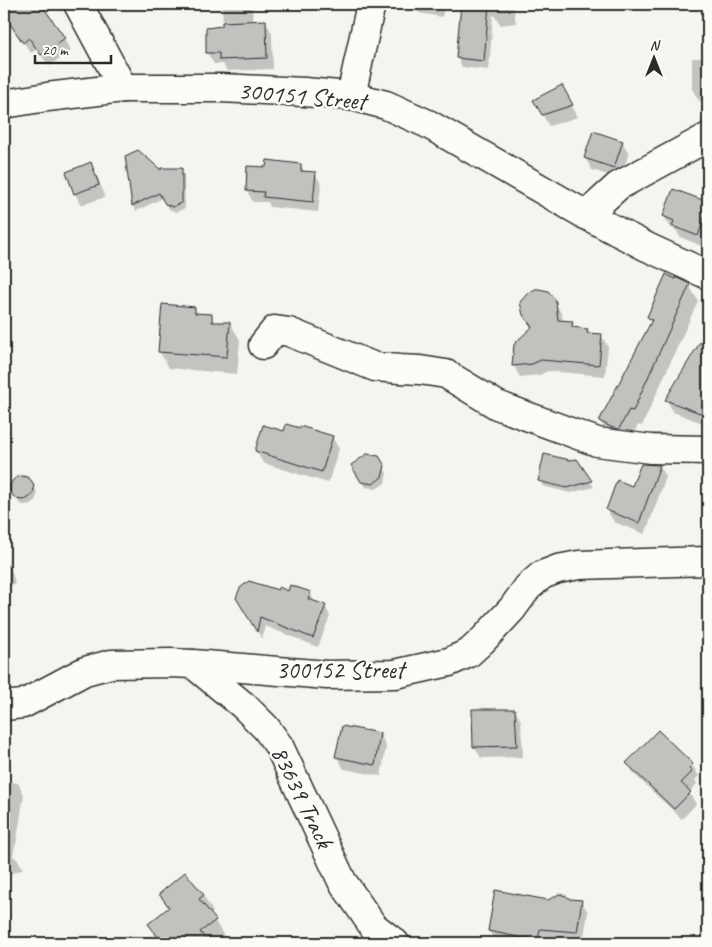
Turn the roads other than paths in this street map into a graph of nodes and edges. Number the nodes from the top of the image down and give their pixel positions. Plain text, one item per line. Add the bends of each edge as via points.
1 (78, 4) edge
2 (371, 4) edge
3 (123, 88) junction
4 (351, 96) junction
5 (4, 104) edge
6 (708, 137) edge
7 (586, 215) junction
8 (708, 275) edge
9 (263, 345) dead end
10 (708, 450) edge
11 (708, 561) edge
12 (193, 664) junction
13 (4, 706) edge
14 (395, 943) edge

1 - 3 street
2 - 4 street
3 - 4 street, 300151 Street via 220,88
3 - 5 street, 300151 Street
4 - 7 street, 300151 Street via 386,105 428,124
6 - 7 street via 618,186
7 - 8 street, 300151 Street
9 - 10 street via 276,330 289,332 375,367 446,374 497,405 597,442 651,449
11 - 12 street, 300152 Street via 578,565 558,569 542,575 528,587 512,609 469,653 449,662 395,674 327,675
12 - 13 street, 300152 Street via 111,664 86,671 23,704
12 - 14 street, 83639 Track via 244,706 280,746 342,881 373,926

